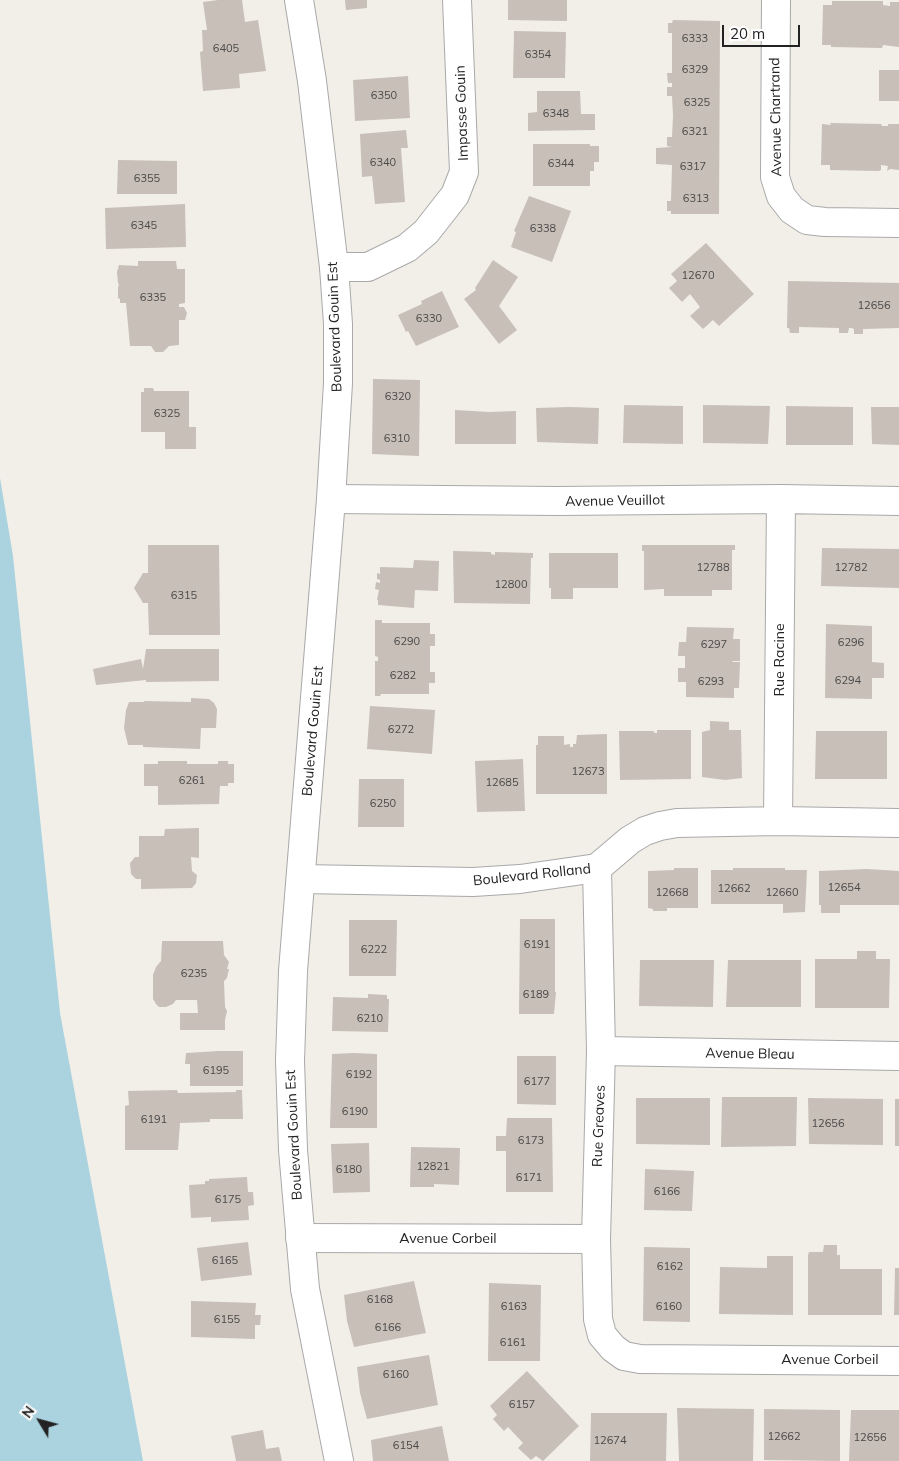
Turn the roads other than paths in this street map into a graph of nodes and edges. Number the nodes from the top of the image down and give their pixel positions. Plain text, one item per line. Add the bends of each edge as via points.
1 (299, 0) edge
2 (457, 0) edge
3 (776, 0) edge
4 (899, 224) edge
5 (334, 267) junction
6 (781, 499) junction
7 (331, 500) junction
8 (899, 501) edge
9 (778, 821) junction
10 (899, 823) edge
11 (597, 868) junction
12 (301, 879) junction
13 (601, 1051) junction
14 (899, 1056) edge
15 (300, 1238) junction
16 (596, 1239) junction
17 (640, 1359) joint
18 (899, 1361) edge
19 (339, 1461) edge

1 - 5 street, Boulevard Gouin Est
2 - 5 street, Impasse Gouin via 464,172 455,195 426,232 407,248 368,267
3 - 4 street, Avenue Chartrand via 775,177 781,196 792,210 807,220
5 - 7 street, Boulevard Gouin Est via 338,383
6 - 7 street, Avenue Veuillot via 558,502
6 - 8 street, Avenue Veuillot
6 - 9 street, Rue Racine
7 - 12 street, Boulevard Gouin Est
9 - 10 street, Boulevard Rolland
9 - 11 street, Boulevard Rolland via 660,826 630,840
11 - 12 street, Boulevard Rolland via 473,882
11 - 13 street, Rue Greaves
12 - 15 street, Boulevard Gouin Est via 290,1060
13 - 14 street, Avenue Bleau
13 - 16 street, Rue Greaves
15 - 16 street, Avenue Corbeil
15 - 19 street, Boulevard Gouin Est via 305,1289
16 - 17 street, Rue Greaves via 598,1319 602,1335 624,1356
17 - 18 street, Avenue Corbeil

